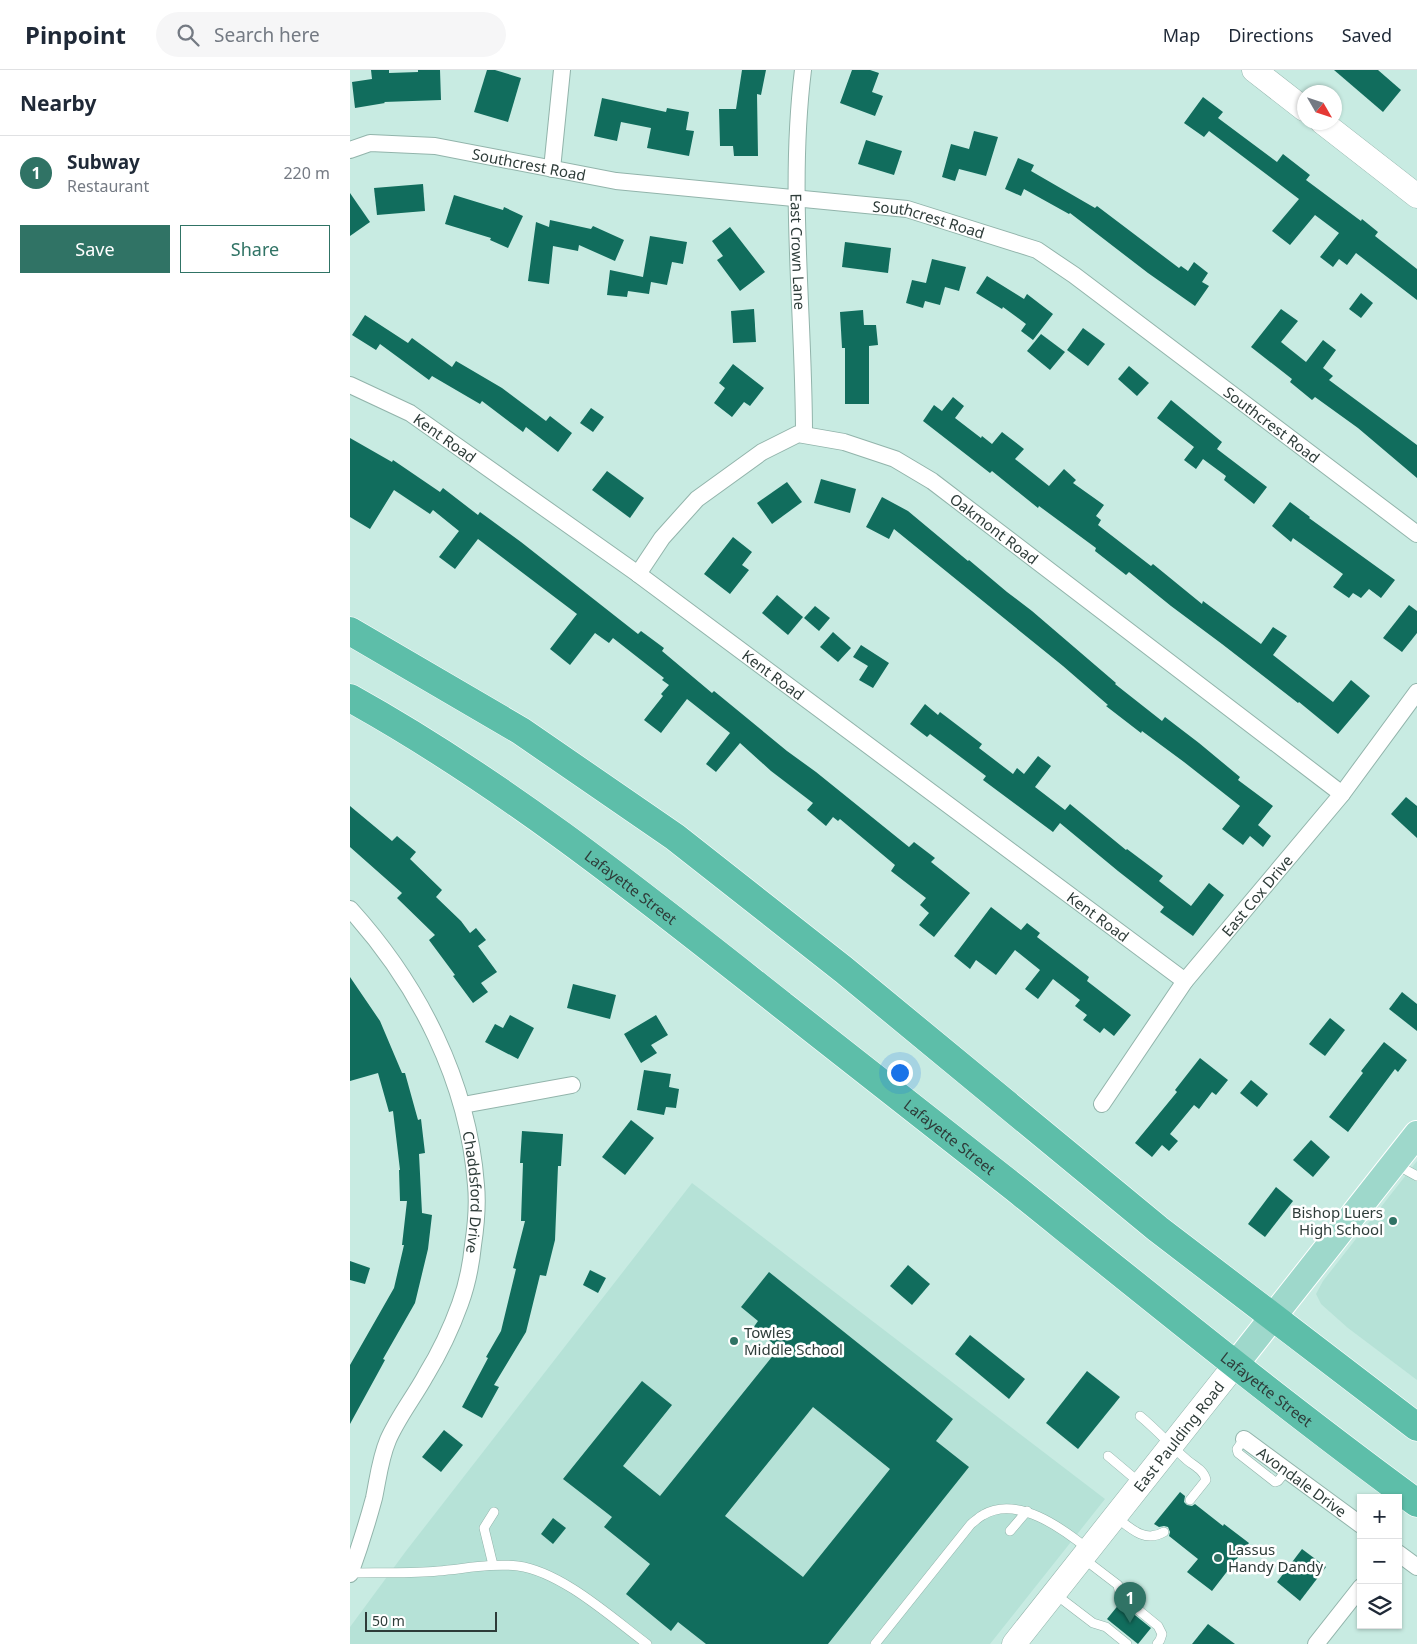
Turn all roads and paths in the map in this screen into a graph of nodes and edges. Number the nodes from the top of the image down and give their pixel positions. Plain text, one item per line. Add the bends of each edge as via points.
1 (562, 70) edge
2 (803, 70) edge
3 (1254, 70) edge
4 (1297, 104) edge
5 (1332, 130) edge
6 (350, 150) edge
7 (552, 169) junction
8 (1417, 196) edge
9 (796, 198) junction
10 (350, 385) edge
11 (804, 434) junction
12 (1417, 534) edge
13 (638, 574) junction
14 (350, 631) edge
15 (1417, 692) edge
16 (350, 698) edge
17 (1342, 794) junction
18 (350, 909) edge
19 (1185, 981) junction
20 (572, 1086) dead end
21 (1102, 1104) dead end
22 (463, 1105) junction
23 (1417, 1134) edge
24 (1394, 1163) junction
25 (1417, 1176) edge
26 (1274, 1317) junction
27 (1235, 1365) junction
28 (1140, 1416) dead end
29 (1417, 1427) edge
30 (1244, 1439) dead end
31 (1173, 1445) junction
32 (1108, 1456) dead end
33 (1142, 1484) junction
34 (1190, 1500) dead end
35 (1417, 1503) edge
36 (1026, 1511) junction
37 (494, 1512) dead end
38 (1116, 1516) junction
39 (1357, 1522) edge
40 (1010, 1531) dead end
41 (1164, 1532) dead end
42 (1087, 1554) junction
43 (1402, 1556) edge
44 (493, 1566) junction
45 (1417, 1567) edge
46 (350, 1573) edge
47 (1357, 1592) edge
48 (1055, 1594) junction
49 (647, 1644) edge
50 (875, 1644) edge
51 (1014, 1644) edge
52 (1127, 1644) edge
53 (1157, 1644) edge
54 (1316, 1644) edge

1 - 7 street
2 - 9 street, East Crown Lane via 798,109
3 - 4 main road
5 - 8 main road
6 - 7 street, Southcrest Road via 370,143 435,146
7 - 9 street, Southcrest Road via 616,181
9 - 11 street, East Crown Lane
9 - 12 street, Southcrest Road via 907,209 1037,250
10 - 13 street, Kent Road via 410,413
11 - 13 street via 762,452 697,499 662,538
11 - 17 street, Oakmont Road via 844,442 895,459 932,481
13 - 19 street, Kent Road
14 - 26 highway via 521,731 675,837 844,970 1158,1229
15 - 17 street, East Cox Drive
16 - 27 highway, Lafayette Street via 479,778 636,890
17 - 19 street, East Cox Drive
18 - 22 street, Chaddsford Drive via 419,1002
19 - 21 street, East Cox Drive
20 - 22 street
22 - 46 street, Chaddsford Drive via 477,1185 468,1278 452,1326 388,1441 364,1534
23 - 24 main road, East Paulding Road
24 - 25 lane
24 - 26 main road, East Paulding Road
26 - 27 main road, East Paulding Road
26 - 29 highway
27 - 31 main road, East Paulding Road
27 - 35 highway, Lafayette Street
28 - 31 lane
30 - 39 street, Avondale Drive
31 - 33 main road, East Paulding Road
31 - 34 lane via 1205,1474 1206,1480
32 - 33 lane
33 - 38 main road, East Paulding Road
36 - 40 lane
36 - 42 lane via 1068,1533
36 - 50 lane via 998,1510 984,1514 971,1524
37 - 44 lane via 484,1528
38 - 41 lane via 1143,1535 1155,1537
38 - 42 main road, East Paulding Road
42 - 48 main road, East Paulding Road
42 - 53 lane via 1118,1586 1120,1595 1158,1626 1162,1634
43 - 45 street
44 - 46 lane
44 - 49 lane via 518,1566 576,1590
47 - 54 street
48 - 51 main road, East Paulding Road
48 - 52 lane

